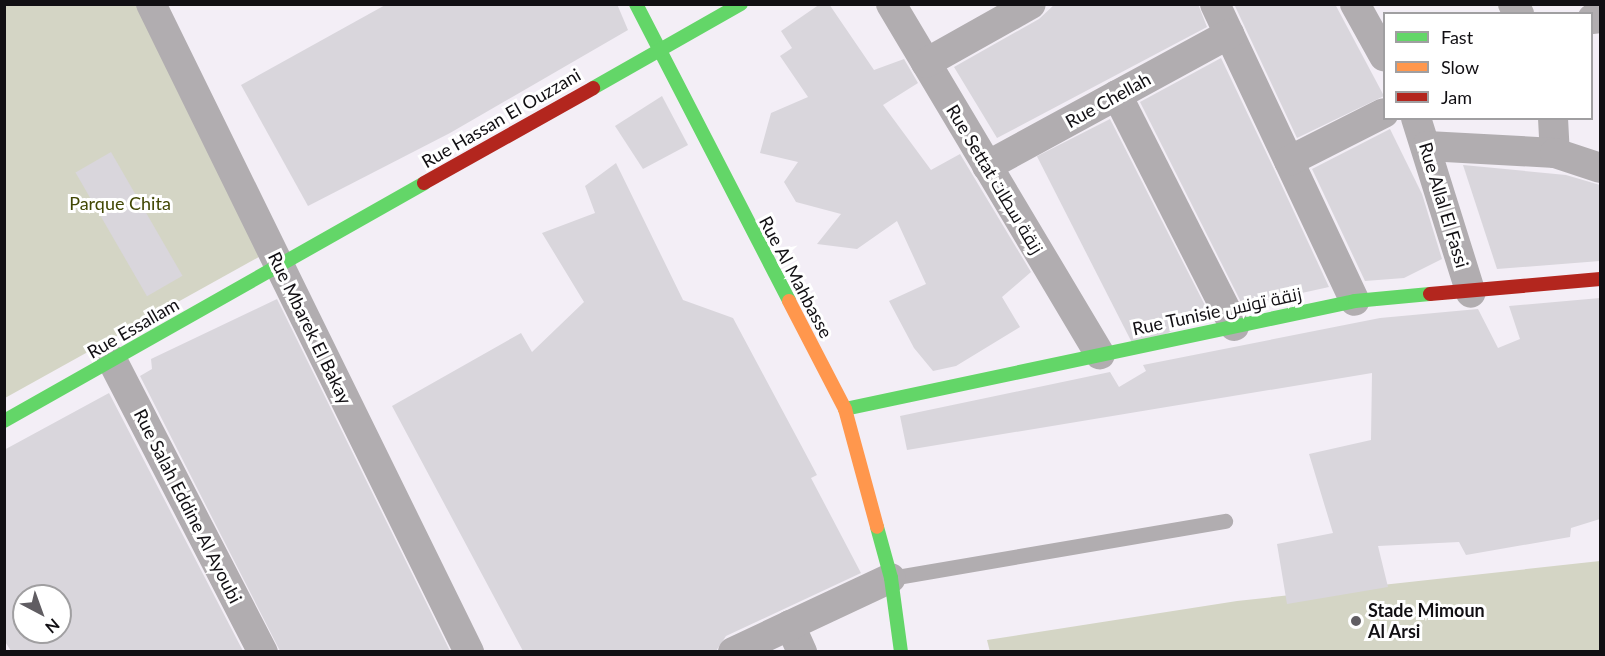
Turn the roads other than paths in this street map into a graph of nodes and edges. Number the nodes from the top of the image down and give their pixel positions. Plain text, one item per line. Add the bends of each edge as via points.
1 (151, 4) edge
2 (636, 4) edge
3 (741, 4) edge
4 (891, 4) edge
5 (1030, 4) edge
6 (1215, 4) edge
7 (1355, 4) edge
8 (1229, 34) junction
9 (657, 50) junction
10 (1383, 54) edge
11 (926, 63) junction
12 (1117, 95) junction
13 (1383, 114) edge
14 (1417, 120) edge
15 (1553, 120) edge
16 (1426, 146) junction
17 (1555, 153) junction
18 (1289, 161) junction
19 (987, 166) junction
20 (1600, 168) edge
21 (280, 265) junction
22 (1600, 279) edge
23 (1471, 293) junction
24 (1354, 301) junction
25 (1234, 326) junction
26 (1100, 354) junction
27 (112, 360) junction
28 (844, 409) junction
29 (4, 422) edge
30 (1225, 521) dead end
31 (891, 578) junction
32 (790, 625) junction
33 (263, 651) edge
34 (469, 651) edge
35 (733, 651) edge
36 (802, 651) edge
37 (901, 651) edge

1 - 21 street, Rue Mbarek El Bakay
2 - 9 street, Rue Al Mahbasse
3 - 9 street, Rue Hassan El Ouzzani
4 - 11 street, Rue Settat زنقة سطات
5 - 11 street
6 - 8 street
7 - 10 street
8 - 12 street, Rue Chellah
8 - 18 street
9 - 21 street, Rue Hassan El Ouzzani
9 - 28 street, Rue Al Mahbasse
11 - 19 street, Rue Settat زنقة سطات
12 - 19 street, Rue Chellah
12 - 25 street
13 - 18 street
14 - 16 street, Rue Allal El Fassi
15 - 17 street
16 - 17 street
16 - 23 street, Rue Allal El Fassi
17 - 20 street
18 - 24 street
19 - 26 street, Rue Settat زنقة سطات
21 - 27 street, Rue Essallam
21 - 34 street, Rue Mbarek El Bakay
22 - 23 street, Rue Tunisie زنقة تونس
23 - 24 street, Rue Tunisie زنقة تونس
24 - 25 street, Rue Tunisie زنقة تونس
25 - 26 street, Rue Tunisie زنقة تونس
26 - 28 street, Rue Tunisie زنقة تونس
27 - 29 street, Rue Essallam
27 - 33 street, Rue Salah Eddine Al Ayoubi
28 - 31 street, Rue Al Mahbasse
30 - 31 lane
31 - 32 street
31 - 37 street, Rue Al Mahbasse
32 - 35 street
32 - 36 street

